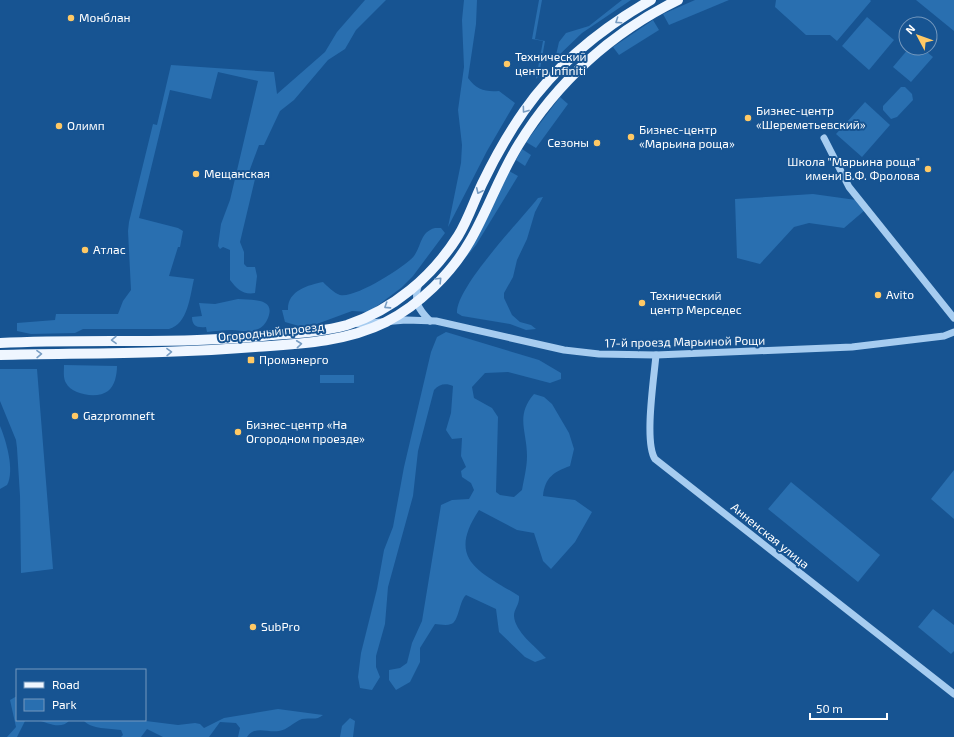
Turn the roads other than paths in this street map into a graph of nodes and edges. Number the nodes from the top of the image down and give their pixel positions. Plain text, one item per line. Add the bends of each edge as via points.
1 (651, 0) edge
2 (678, 0) edge
3 (824, 138) dead end
4 (419, 283) junction
5 (426, 294) junction
6 (416, 302) junction
7 (954, 318) edge
8 (386, 321) junction
9 (433, 321) junction
10 (347, 324) junction
11 (954, 332) edge
12 (0, 343) edge
13 (0, 355) edge
14 (656, 355) junction
15 (954, 694) edge

1 -> 4 main road, Огородный проезд via 589,42 546,83 524,111 496,156 459,234
5 -> 2 main road, Огородный проезд via 458,259 470,241 508,163 543,109 570,77 617,36
3 - 7 street via 849,187
4 - 6 street
4 -> 10 main road, Огородный проезд via 379,311
5 - 6 main road, Огородный проезд
5 - 9 street via 423,300 424,308
6 - 8 main road, Огородный проезд
6 - 9 street via 420,310
8 - 9 street, 17-й проезд Марьиной Рощи
8 - 10 street, 17-й проезд Марьиной Рощи
13 -> 8 main road, Огородный проезд via 195,352 299,344 351,334
9 - 14 street, 17-й проезд Марьиной Рощи via 564,350 600,354
10 -> 12 main road, Огородный проезд via 324,330 241,338
11 - 14 street, 17-й проезд Марьиной Рощи via 944,336 852,347
14 - 15 street, Анненская улица via 649,437 655,459

